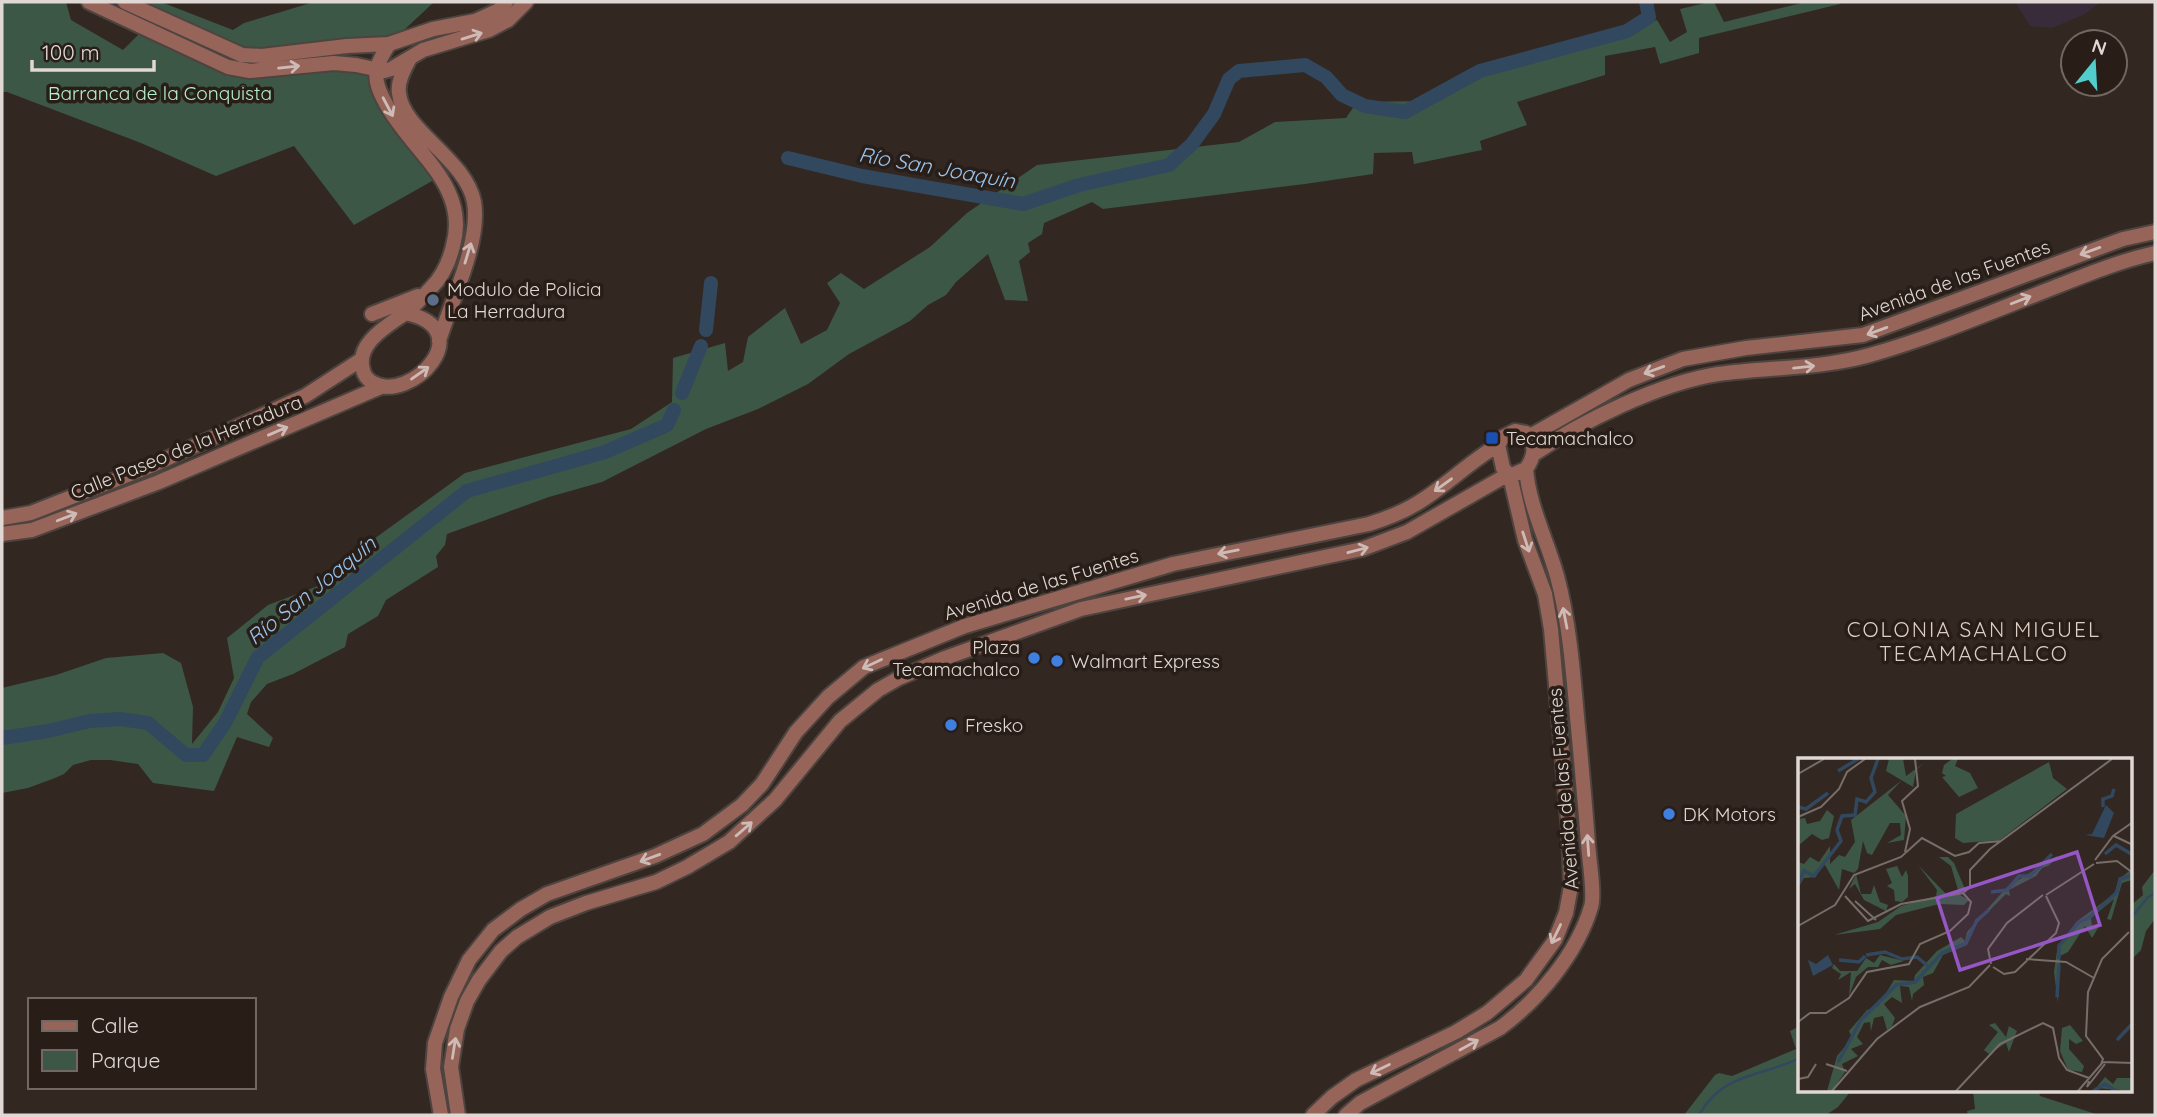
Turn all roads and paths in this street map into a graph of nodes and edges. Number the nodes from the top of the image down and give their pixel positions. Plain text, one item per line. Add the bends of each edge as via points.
1 (89, 2) edge
2 (125, 2) edge
3 (506, 2) edge
4 (526, 2) edge
5 (389, 44) junction
6 (359, 46) junction
7 (411, 57) junction
8 (356, 65) junction
9 (376, 70) junction
10 (2155, 232) edge
11 (2155, 253) edge
12 (436, 282) junction
13 (455, 292) junction
14 (426, 293) junction
15 (405, 313) junction
16 (372, 314) dead end
17 (439, 341) junction
18 (1765, 346) junction
19 (1746, 348) junction
20 (362, 359) junction
21 (1768, 370) junction
22 (1752, 371) junction
23 (383, 386) junction
24 (1530, 436) junction
25 (202, 444) junction
26 (1498, 445) junction
27 (1534, 454) junction
28 (1468, 466) junction
29 (1526, 469) junction
30 (1508, 475) junction
31 (159, 482) junction
32 (1482, 488) junction
33 (2, 518) edge
34 (2, 534) edge
35 (1079, 592) junction
36 (1064, 596) junction
37 (1075, 611) junction
38 (703, 834) junction
39 (678, 847) junction
40 (719, 848) junction
41 (687, 867) junction
42 (1571, 886) junction
43 (1592, 905) junction
44 (442, 1115) edge
45 (458, 1115) edge
46 (1312, 1115) edge
47 (1346, 1115) edge

1 -> 8 main road via 228,67 250,71
2 - 6 main road via 242,55
3 - 5 main road via 475,21
7 -> 4 main road via 489,30
5 - 6 main road
5 - 9 main road
6 - 8 main road
7 - 9 main road via 391,69
13 -> 7 main road via 472,243 474,201 466,179 406,111 398,93
8 - 9 main road
9 -> 12 main road via 377,84 394,118 441,176 453,200 457,218 454,243 446,269
10 -> 18 main road, Avenida de las Fuentes via 2123,239 1863,335
21 -> 11 main road via 1829,364 1888,349
12 - 13 main road
12 - 14 main road
13 - 17 main road
14 - 15 main road
14 - 16 main road
15 - 17 main road via 433,326
15 - 20 main road via 375,336
23 -> 17 main road via 424,371 438,354
18 - 19 main road, Avenida de las Fuentes
18 - 21 main road via 1760,355
19 - 22 main road via 1755,355
19 -> 24 main road, Avenida de las Fuentes via 1684,359 1637,376
20 - 23 main road via 367,378
20 - 25 main road, Calle Paseo de la Herradura via 305,396
21 - 22 main road
22 - 27 main road via 1665,387
31 -> 23 main road, Calle Paseo de la Herradura
24 - 26 main road via 1515,431
24 - 27 main road
25 - 31 main road
25 - 33 main road, Calle Paseo de la Herradura via 31,513
26 - 28 main road, Avenida de las Fuentes
26 - 30 main road
27 - 29 main road
28 - 32 main road
28 -> 35 main road, Avenida de las Fuentes via 1417,504 1388,518 1192,559
29 - 30 main road
43 -> 29 main road, Avenida de las Fuentes via 1567,629
30 - 32 main road, Avenida de las Fuentes
30 -> 42 main road, Avenida de las Fuentes via 1545,594 1551,629
34 -> 31 main road, Calle Paseo de la Herradura via 32,530
37 -> 32 main road, Avenida de las Fuentes via 1362,549 1407,532
35 - 36 main road, Avenida de las Fuentes
35 - 37 main road via 1082,597
36 - 37 main road via 1064,607
36 -> 38 main road, Avenida de las Fuentes via 965,626 864,667 796,732 762,784
40 -> 37 main road, Avenida de las Fuentes via 775,800 833,728 871,695 945,658
38 - 39 main road, Avenida de las Fuentes
38 - 40 main road via 706,845
39 - 41 main road via 689,854
39 -> 44 main road, Avenida de las Fuentes via 547,894 482,941 451,997 435,1043 433,1069
40 - 41 main road, Avenida de las Fuentes
45 -> 41 main road, Avenida de las Fuentes via 451,1067 457,1030 467,1001 501,951 565,910 656,882
42 - 43 main road
42 -> 46 main road, Avenida de las Fuentes via 1555,940 1508,997 1456,1032 1356,1080
47 -> 43 main road, Avenida de las Fuentes via 1520,1013 1562,965

